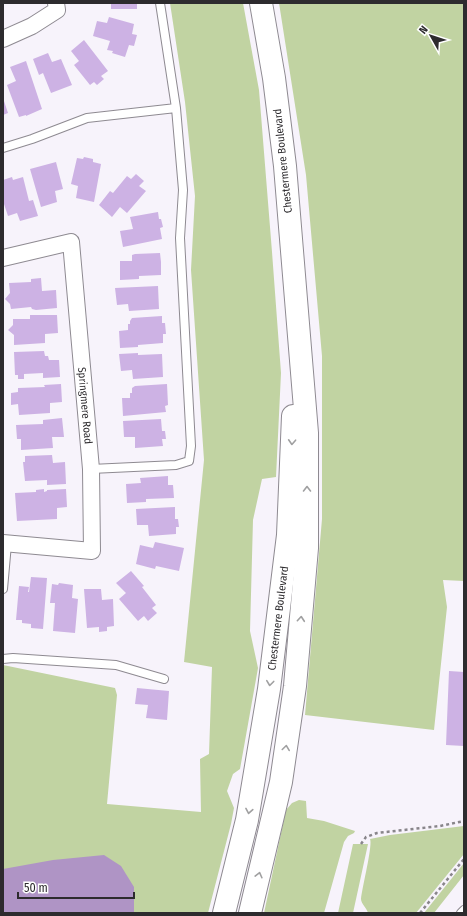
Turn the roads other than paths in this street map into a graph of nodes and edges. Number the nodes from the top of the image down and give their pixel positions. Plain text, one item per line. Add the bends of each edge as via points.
1 (56, 3) edge
2 (160, 3) edge
3 (261, 3) edge
4 (3, 39) edge
5 (176, 108) junction
6 (3, 148) edge
7 (3, 258) edge
8 (298, 319) junction
9 (91, 469) junction
10 (5, 544) edge
11 (3, 589) edge
12 (3, 659) edge
13 (164, 679) dead end
14 (464, 910) edge
15 (224, 913) edge
16 (250, 913) edge
17 (462, 913) edge

1 - 4 street via 57,10 32,26
2 - 5 lane
3 - 8 main road, Chestermere Boulevard via 285,166
5 - 6 lane via 87,118
5 - 9 lane via 183,190 180,238 191,446 189,461 176,465
7 - 9 street, Springmere Road via 71,242
8 -> 15 main road, Chestermere Boulevard via 288,535 270,681 247,820
16 -> 8 main road, Chestermere Boulevard via 281,782 294,686 307,548 307,433
9 - 10 street, Springmere Road via 92,551
10 - 11 lane
12 - 13 lane via 116,665
14 - 17 lane

